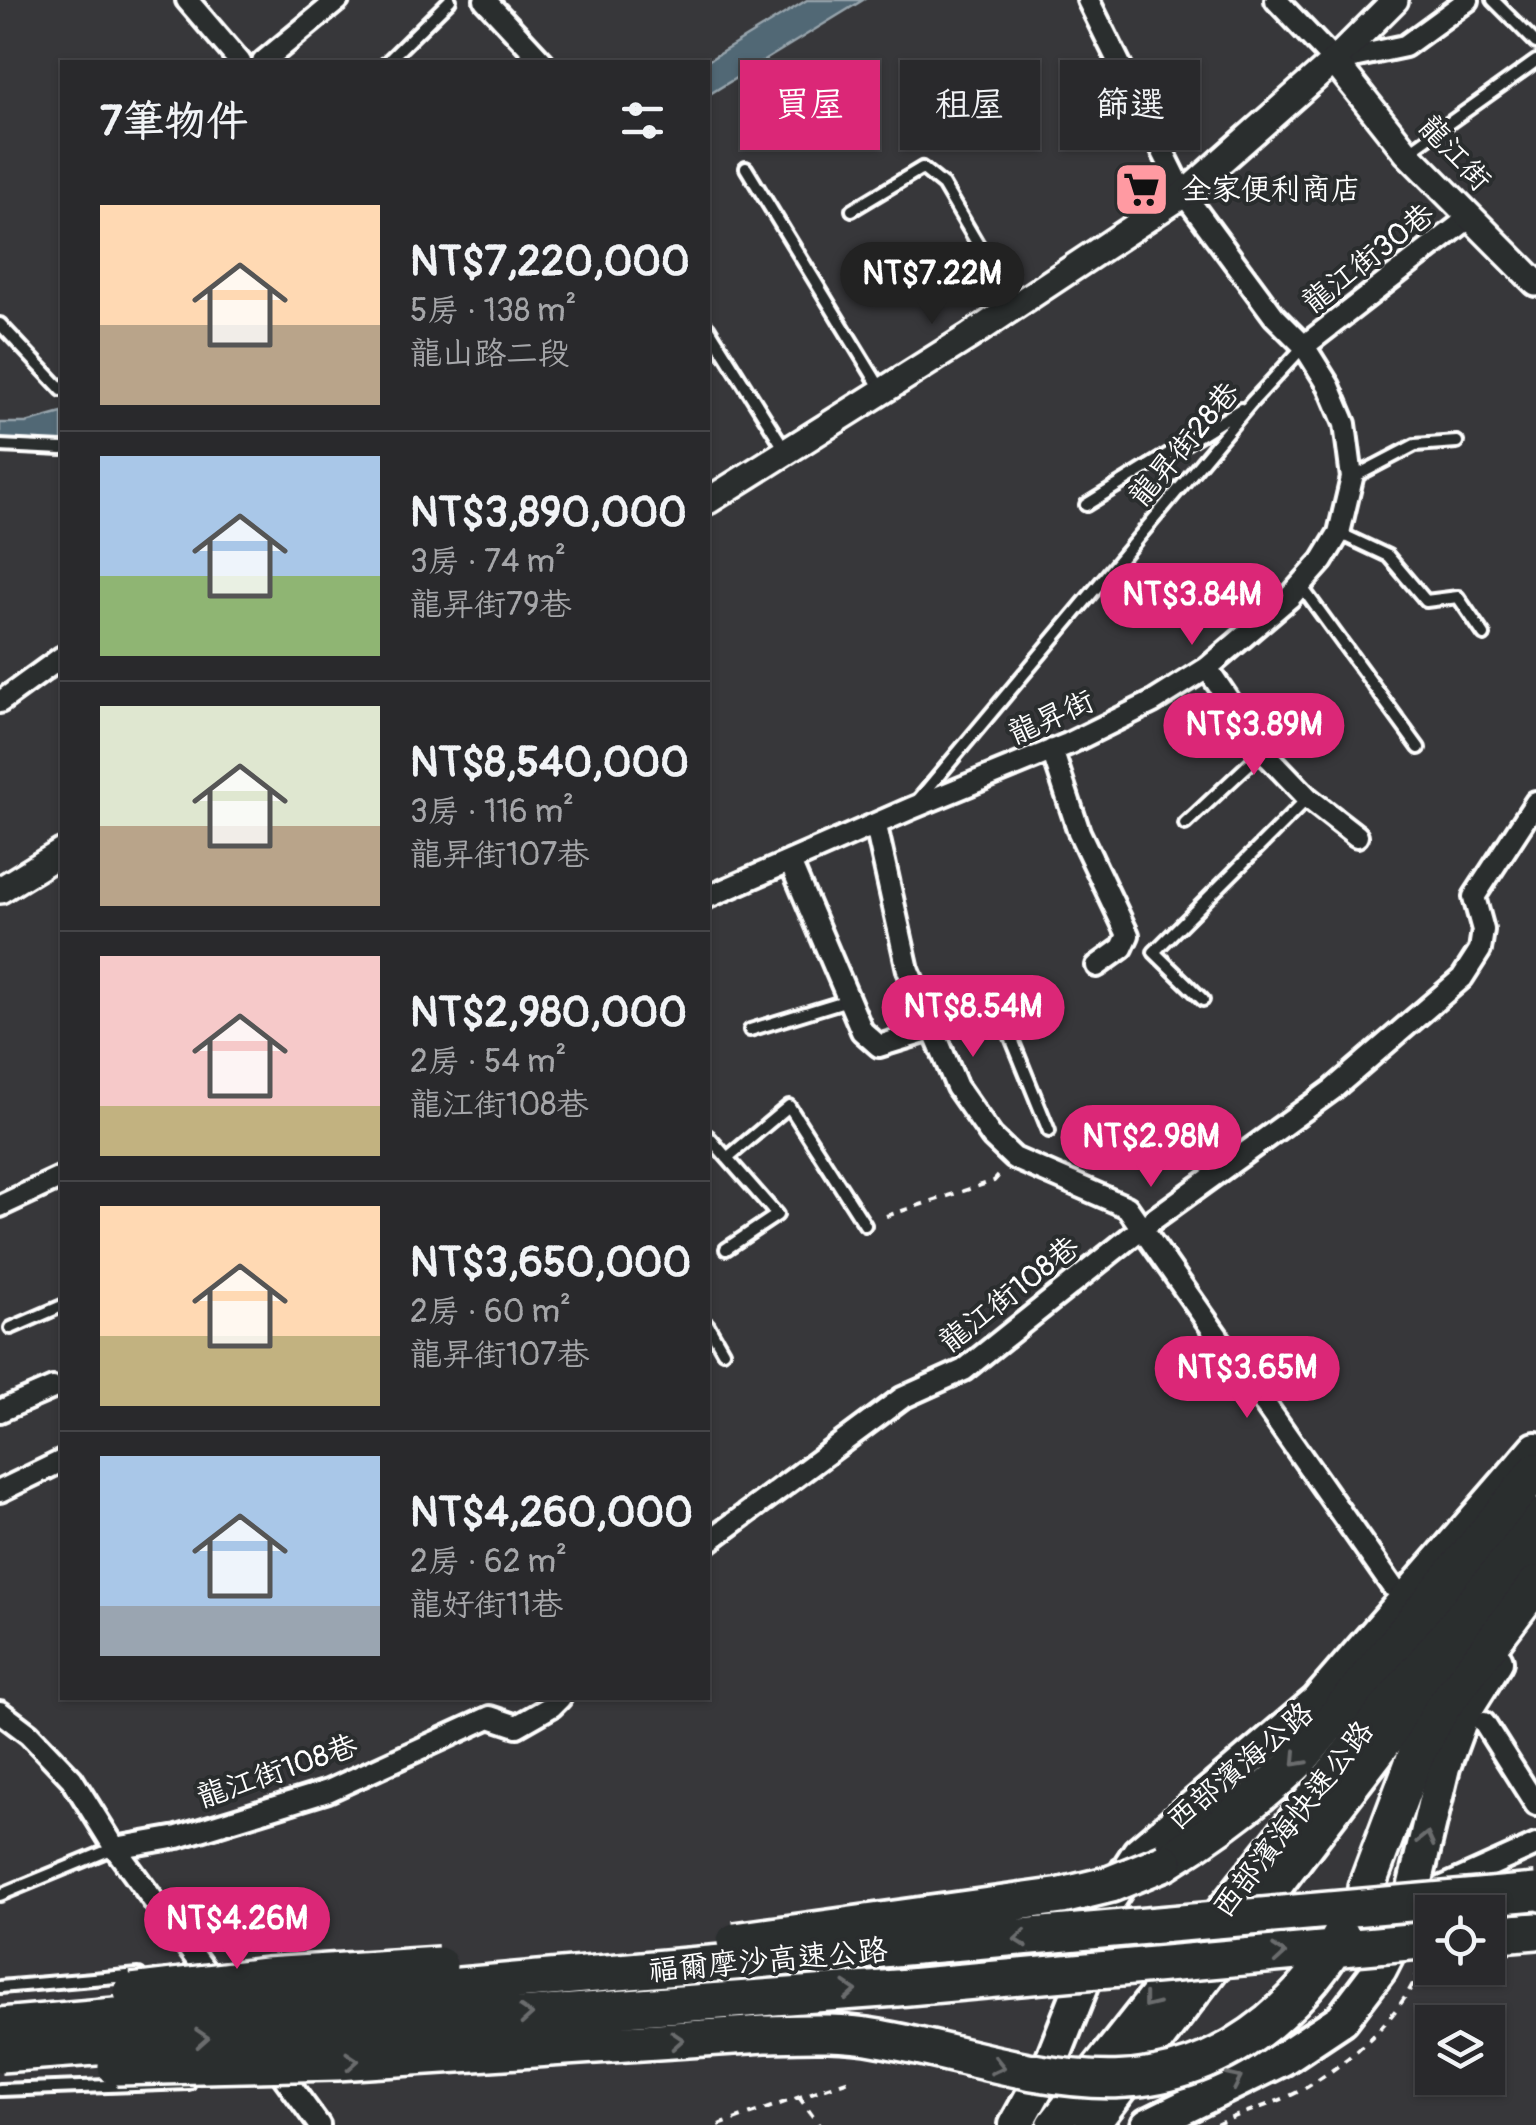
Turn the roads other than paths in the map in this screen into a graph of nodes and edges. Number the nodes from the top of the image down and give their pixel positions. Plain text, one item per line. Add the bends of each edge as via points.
1 (187, 0) edge
2 (338, 0) edge
3 (450, 0) edge
4 (485, 0) edge
5 (1088, 0) edge
6 (1276, 0) edge
7 (1396, 0) edge
8 (1468, 0) edge
9 (1493, 0) edge
10 (1536, 44) edge
11 (238, 60) edge
12 (265, 60) edge
13 (389, 60) edge
14 (540, 60) edge
15 (1536, 61) edge
16 (1334, 62) junction
17 (1406, 153) junction
18 (746, 168) dead end
19 (1184, 194) junction
20 (852, 210) dead end
21 (1470, 217) junction
22 (1536, 283) edge
23 (1014, 306) junction
24 (0, 324) edge
25 (710, 330) edge
26 (1304, 346) junction
27 (60, 388) edge
28 (882, 391) junction
29 (1251, 403) junction
30 (1457, 442) dead end
31 (0, 446) edge
32 (60, 449) edge
33 (786, 452) junction
34 (1352, 478) junction
35 (710, 500) edge
36 (1086, 505) dead end
37 (1340, 533) junction
38 (1302, 586) junction
39 (1484, 635) dead end
40 (60, 658) edge
41 (1207, 668) junction
42 (0, 702) edge
43 (1419, 748) dead end
44 (1052, 750) junction
45 (1264, 751) junction
46 (1308, 798) junction
47 (1536, 802) edge
48 (912, 808) junction
49 (1186, 824) dead end
50 (876, 826) junction
51 (1357, 836) dead end
52 (60, 853) edge
53 (790, 862) junction
54 (0, 890) edge
55 (710, 896) edge
56 (1097, 966) dead end
57 (848, 1000) junction
58 (1202, 1000) dead end
59 (750, 1030) dead end
60 (931, 1030) junction
61 (1049, 1131) dead end
62 (710, 1138) edge
63 (726, 1158) junction
64 (60, 1178) edge
65 (0, 1206) edge
66 (864, 1225) dead end
67 (1143, 1227) junction
68 (726, 1249) dead end
69 (60, 1307) edge
70 (11, 1328) dead end
71 (710, 1328) edge
72 (723, 1351) dead end
73 (53, 1388) dead end
74 (0, 1411) edge
75 (1536, 1449) edge
76 (60, 1462) edge
77 (1536, 1472) edge
78 (0, 1491) edge
79 (1536, 1514) edge
80 (710, 1541) edge
81 (1536, 1551) edge
82 (1536, 1584) edge
83 (1392, 1586) dead end
84 (1536, 1612) edge
85 (557, 1700) edge
86 (0, 1712) edge
87 (1484, 1723) dead end
88 (1536, 1805) edge
89 (1536, 1845) edge
90 (115, 1848) junction
91 (1536, 1892) edge
92 (1414, 1893) junction
93 (0, 1895) edge
94 (1536, 1931) edge
95 (1505, 1934) edge
96 (1415, 1942) edge
97 (149, 1974) dead end
98 (0, 1987) edge
99 (0, 2008) edge
100 (0, 2026) edge
101 (47, 2051) junction
102 (0, 2054) edge
103 (209, 2082) dead end
104 (0, 2090) edge
105 (319, 2125) edge
106 (1016, 2125) edge
107 (1054, 2125) edge
108 (1092, 2125) edge
109 (1148, 2125) edge

1 - 11 street
2 - 12 street
3 - 13 lane
4 - 14 street
5 - 19 street, 龍昇街
6 - 16 street
7 - 16 street
8 - 16 street via 1405,46
9 - 10 lane
15 - 17 lane
16 - 17 street, 龍江街
16 - 19 street
17 - 21 street, 龍江街
18 - 28 lane
19 - 23 street
19 - 26 street, 龍昇街
20 - 23 lane via 922,168 943,185
21 - 22 street, 龍江街
21 - 26 street, 龍江街30巷
23 - 28 street
24 - 27 lane
25 - 33 lane
26 - 29 lane, 龍昇街28巷
26 - 34 street, 龍昇街 via 1345,424
28 - 33 street
29 - 36 lane
29 - 48 lane, 龍昇街28巷
30 - 34 lane via 1415,446
31 - 32 lane
33 - 35 street
34 - 37 street, 龍昇街
37 - 38 street, 龍昇街
37 - 39 lane via 1388,556 1426,601 1458,597
38 - 41 street, 龍昇街
38 - 43 lane
40 - 42 street
41 - 44 street, 龍昇街
41 - 45 street
44 - 48 street, 龍昇街
44 - 56 street via 1079,832 1128,935
45 - 46 street
45 - 49 lane
46 - 51 street
46 - 58 lane via 1154,952
47 - 67 street, 龍江街108巷 via 1474,897 1483,930 1480,950 1462,978 1332,1090
48 - 50 street, 龍昇街
50 - 53 street, 龍昇街
50 - 60 street via 908,970
52 - 54 street
53 - 55 street, 龍昇街
53 - 57 street
57 - 59 lane
57 - 60 street via 862,1031 879,1046
60 - 61 lane via 984,1016 1004,1020
60 - 67 street via 957,1086 1014,1158 1107,1196
62 - 63 lane
63 - 66 lane via 790,1106
63 - 68 lane via 777,1215
64 - 65 street
67 - 80 street, 龍江街108巷 via 964,1370 902,1398
67 - 83 street
69 - 70 lane
71 - 72 lane
73 - 74 street
75 - 106 main road, 西部濱海公路 via 1317,1702 1139,1853 1104,1907 1083,1982
76 - 78 street
77 -> 99 highway, bridge via 1301,1758 1259,1799 1165,1862 1111,1884 650,1952 266,1976
79 -> 107 main road, 西部濱海快速公路
81 - 108 main road, 西部濱海快速公路
101 -> 82 highway, bridge via 111,2067 300,2063 824,2033 874,2037 1062,2080 1112,2084 1193,2068 1254,2034 1308,1985 1366,1888 1416,1755 1442,1708
92 -> 84 main road via 1462,1715
85 - 90 street, 龍江街108巷 via 518,1726 490,1718 328,1791 178,1837
86 - 90 street via 72,1779
87 - 88 street
89 - 92 street via 1442,1890
90 - 93 lane
90 - 105 street via 195,1970
91 -> 100 highway, 福爾摩沙高速公路, bridge
109 -> 92 main road via 1282,2059 1342,2018 1380,1969
94 - 95 highway
101 -> 96 highway, 福爾摩沙高速公路, bridge via 898,1988
97 - 98 lane
101 - 102 highway, 福爾摩沙高速公路, bridge
103 - 104 lane

